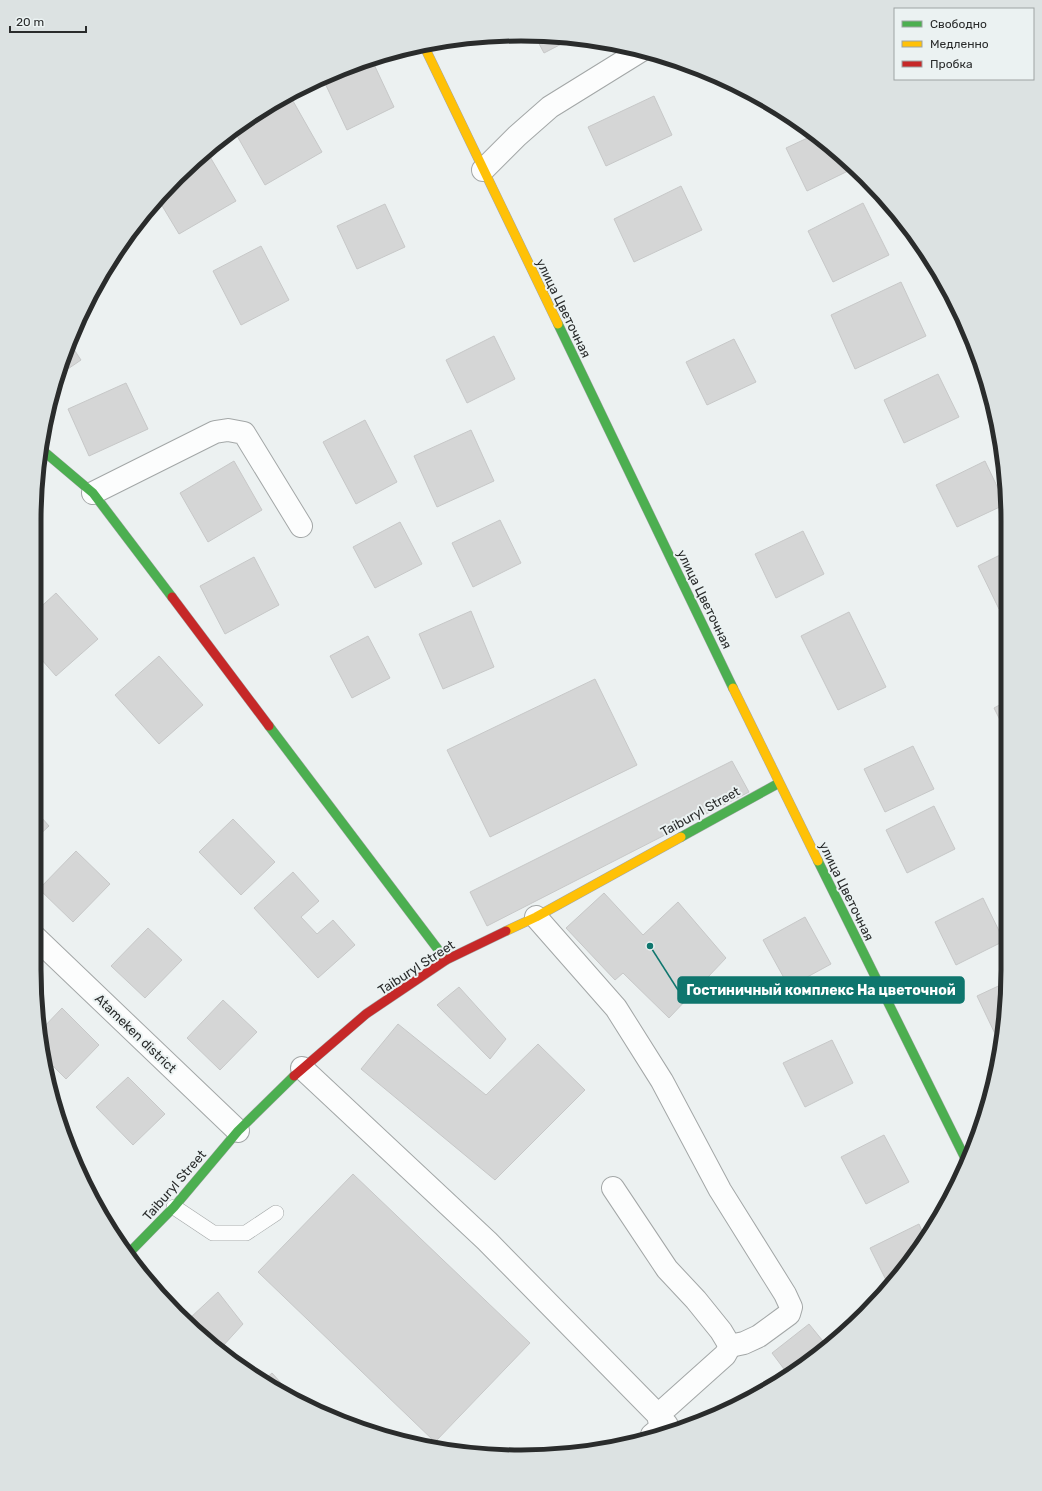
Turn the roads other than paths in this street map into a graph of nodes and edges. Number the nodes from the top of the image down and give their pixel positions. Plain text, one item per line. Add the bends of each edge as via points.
1 (426, 50) edge
2 (635, 55) edge
3 (483, 170) junction
4 (46, 453) edge
5 (93, 493) junction
6 (301, 526) dead end
7 (779, 783) junction
8 (536, 916) junction
9 (41, 943) edge
10 (446, 960) junction
11 (302, 1068) junction
12 (238, 1131) junction
13 (964, 1155) edge
14 (613, 1188) dead end
15 (174, 1207) junction
16 (276, 1213) dead end
17 (132, 1250) edge
18 (730, 1346) junction
19 (660, 1427) edge

1 - 3 street, улица Цветочная
2 - 3 street via 550,107
3 - 7 street, улица Цветочная
4 - 5 street
5 - 6 street via 215,432 228,430 244,433
5 - 10 street
7 - 8 street, Taiburyl Street
7 - 13 street, улица Цветочная
8 - 10 street, Taiburyl Street
8 - 18 street via 616,1008 662,1081 720,1190 791,1307 789,1314 759,1336
9 - 12 street, Atameken district
10 - 11 street, Taiburyl Street via 366,1014
11 - 12 street, Taiburyl Street
11 - 19 street via 487,1241
12 - 15 street, Taiburyl Street
14 - 18 street via 667,1269 721,1331
15 - 16 lane via 213,1233 246,1233
15 - 17 street, Taiburyl Street
18 - 19 street via 725,1355

